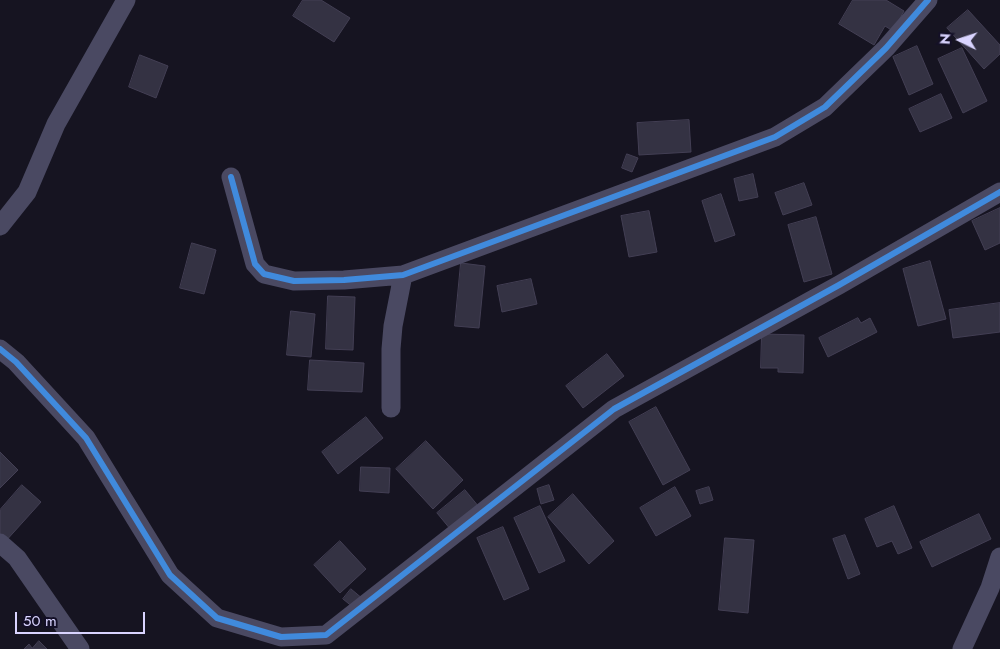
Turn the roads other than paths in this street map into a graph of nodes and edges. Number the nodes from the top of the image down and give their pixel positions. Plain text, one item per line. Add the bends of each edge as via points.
1 (126, 0) edge
2 (928, 0) edge
3 (230, 176) dead end
4 (1000, 192) edge
5 (0, 226) edge
6 (403, 275) junction
7 (0, 349) edge
8 (391, 408) dead end
9 (0, 543) edge
10 (1000, 557) edge
11 (80, 649) edge
12 (962, 649) edge

1 - 5 street via 56,124 27,192
2 - 6 street via 886,48 825,107 775,137
3 - 6 street via 255,264 264,274 294,281
4 - 7 street via 614,409 326,635 281,637 217,618 170,575 86,438
6 - 8 street via 393,326
9 - 11 street via 16,558
10 - 12 street via 990,588

